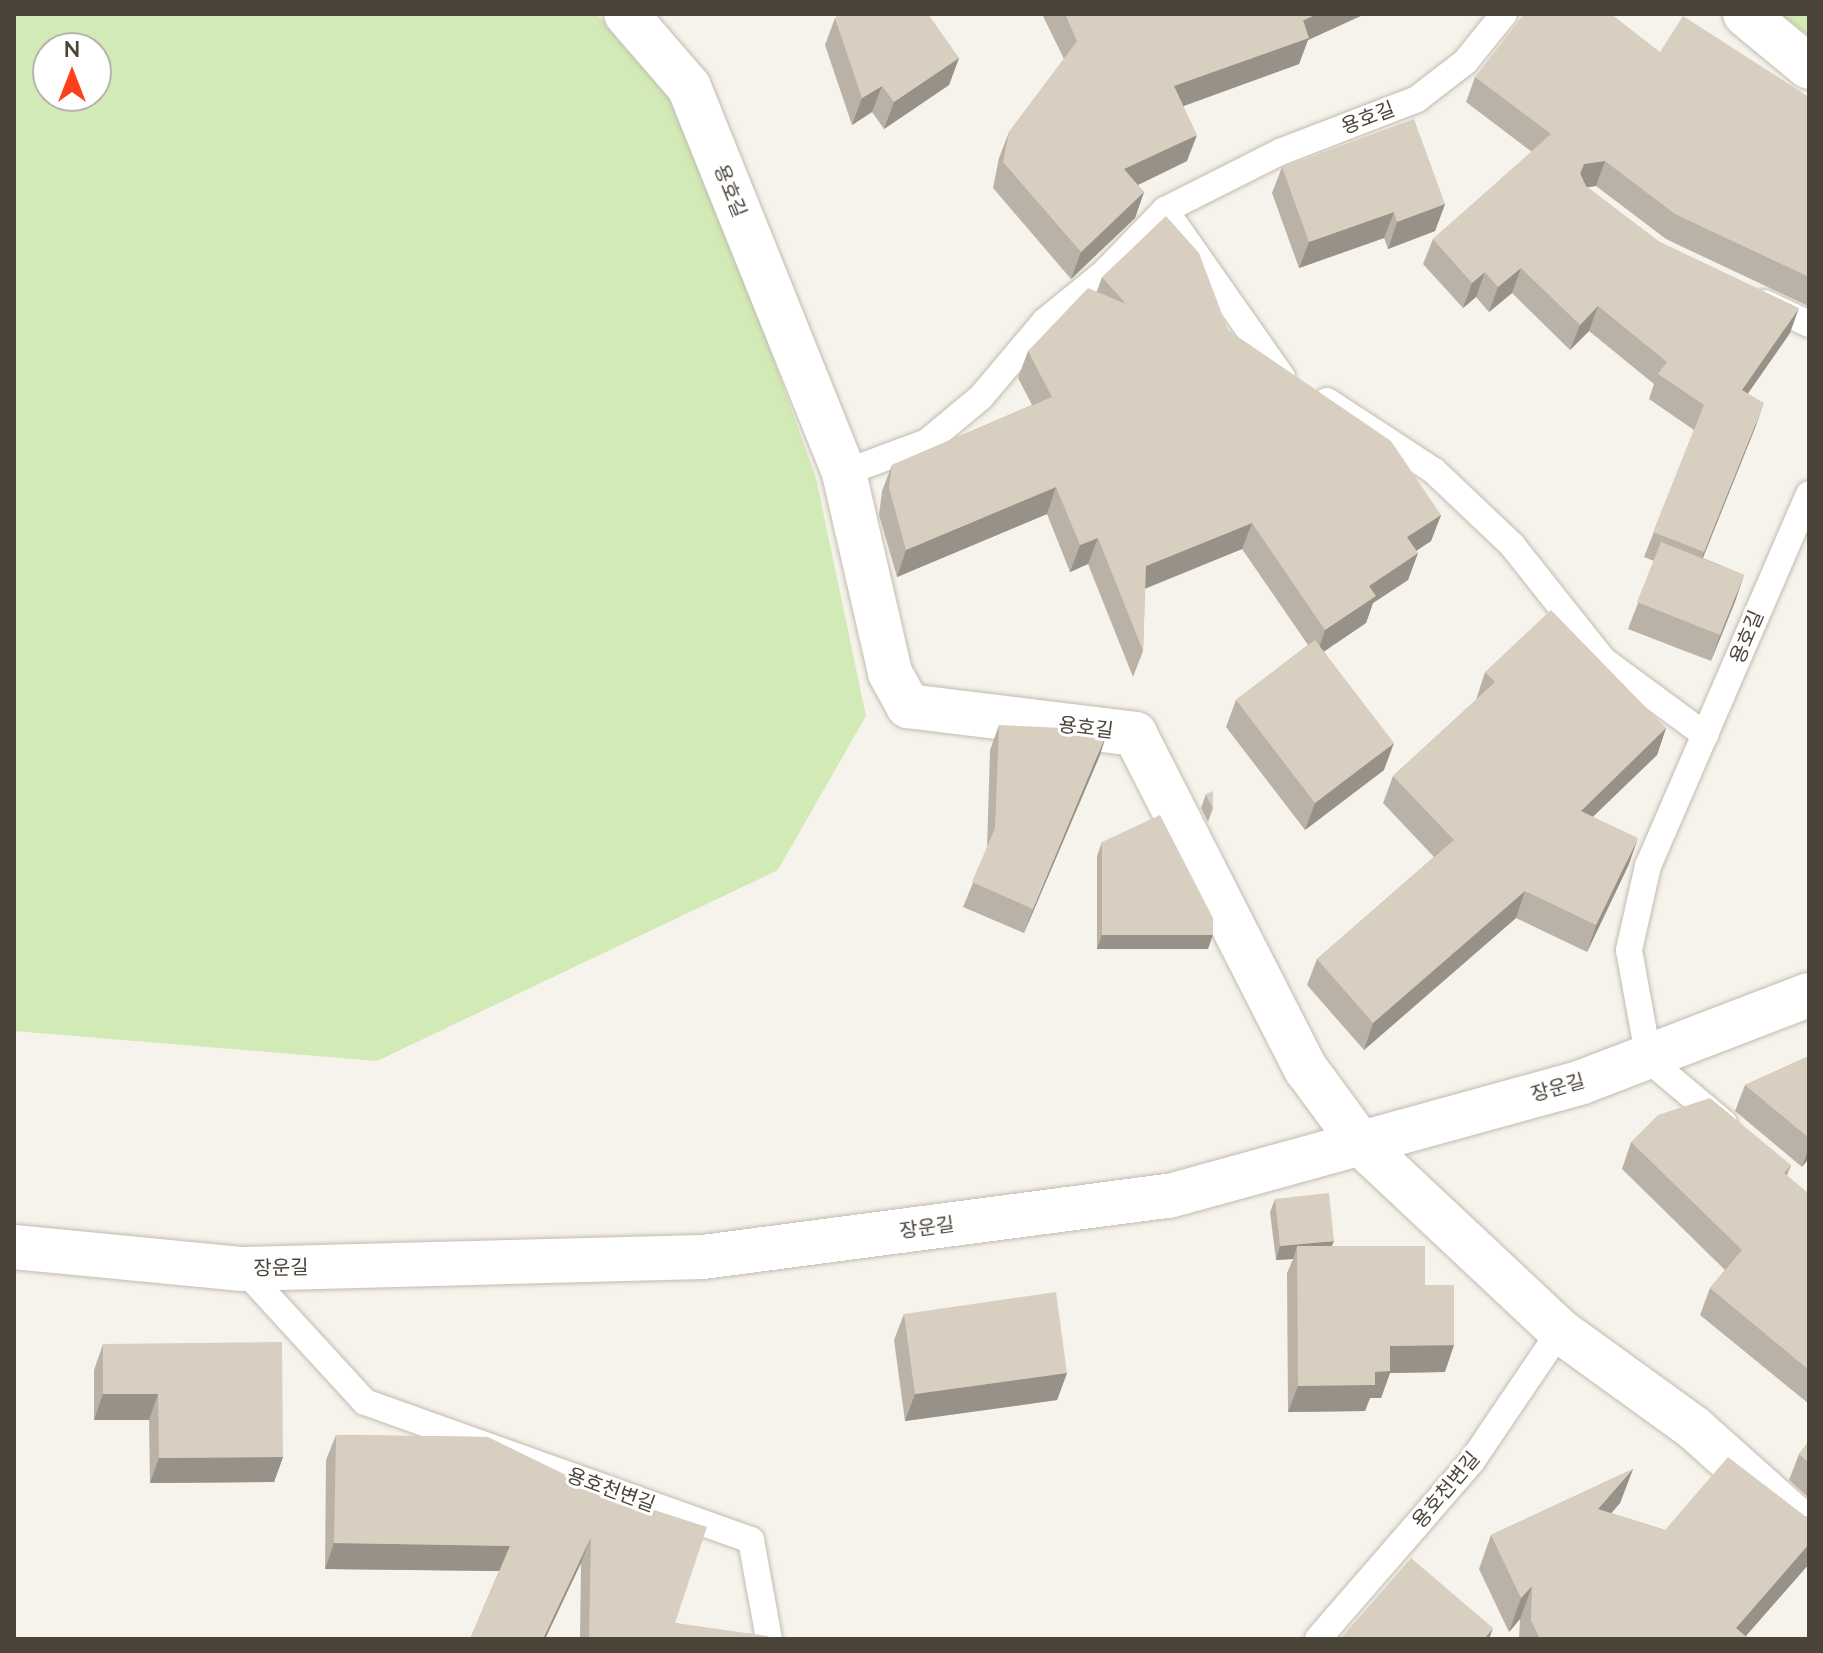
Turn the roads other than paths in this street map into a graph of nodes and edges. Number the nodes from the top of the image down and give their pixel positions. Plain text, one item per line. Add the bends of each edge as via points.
1 (626, 14) edge
2 (1504, 14) edge
3 (1745, 14) edge
4 (1809, 67) edge
5 (1165, 210) junction
6 (1744, 293) edge
7 (1809, 324) edge
8 (844, 473) junction
9 (1809, 494) edge
10 (1705, 735) junction
11 (1809, 995) edge
12 (1649, 1060) junction
13 (1740, 1137) edge
14 (1361, 1144) junction
15 (14, 1247) edge
16 (243, 1269) junction
17 (1560, 1331) junction
18 (1809, 1531) edge
19 (769, 1639) edge
20 (1318, 1639) edge

1 - 8 street, 용호길 via 689,87
2 - 5 lane, 용호길 via 1465,62 1417,99 1280,152
3 - 4 street
5 - 8 lane, 용호길 via 1104,273 1045,321 981,397 927,442
5 - 10 lane via 1274,373 1371,426 1434,471 1512,545 1603,660
6 - 7 lane
8 - 14 street, 용호길 via 890,673 908,706 1135,734 1306,1069
9 - 10 lane, 용호길
10 - 12 lane, 용호길 via 1648,866 1629,950
11 - 12 street, 장운길
12 - 13 lane
12 - 14 street, 장운길
14 - 16 street, 장운길 via 1169,1196 703,1257
14 - 17 street
15 - 16 street, 장운길
16 - 19 lane, 용호천변길 via 365,1402 751,1540
17 - 18 street via 1694,1428
17 - 20 lane, 용호천변길 via 1472,1461

